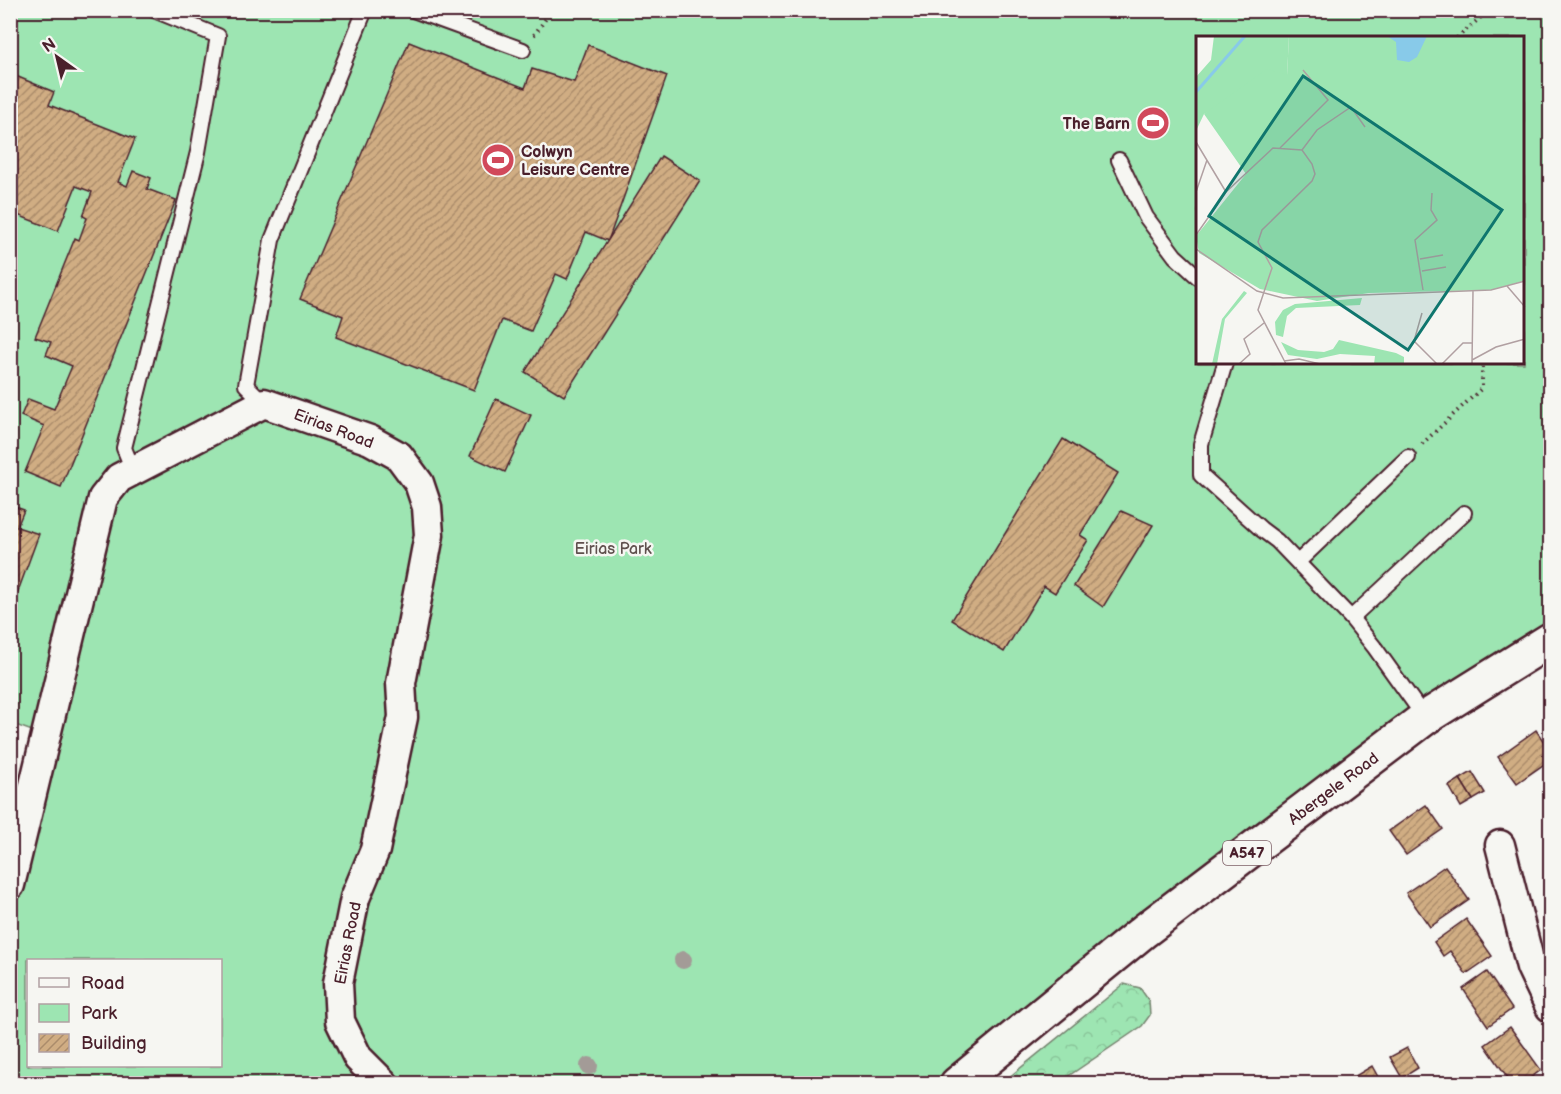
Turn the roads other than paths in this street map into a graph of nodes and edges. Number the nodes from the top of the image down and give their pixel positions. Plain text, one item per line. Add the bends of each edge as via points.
1 (154, 10) edge
2 (365, 10) edge
3 (413, 10) edge
4 (523, 50) road end
5 (1119, 160) dead end
6 (1196, 275) edge
7 (1225, 364) edge
8 (264, 403) junction
9 (1408, 457) road end
10 (133, 470) junction
11 (1464, 513) dead end
12 (1298, 562) junction
13 (1351, 618) junction
14 (1551, 640) edge
15 (1425, 718) junction
16 (1500, 845) dead end
17 (10, 885) edge
18 (1551, 1007) edge
19 (384, 1083) edge
20 (957, 1083) edge

1 - 10 lane via 219,36 198,152 124,448
2 - 8 lane via 272,240 246,385
3 - 4 lane
5 - 6 lane via 1146,217 1175,256
7 - 12 lane via 1201,444 1201,475
8 - 10 street
8 - 19 street, Eirias Road via 370,440 399,456 419,483 427,507 429,535 401,682 403,717 375,850 355,898 338,983 340,1021 358,1058
9 - 12 lane
10 - 17 street via 119,478 103,498
11 - 13 lane
12 - 13 lane
13 - 15 lane
14 - 15 main road, Abergele Road / A547
15 - 20 main road, Abergele Road / A547 via 1144,931
16 - 18 street via 1531,967

